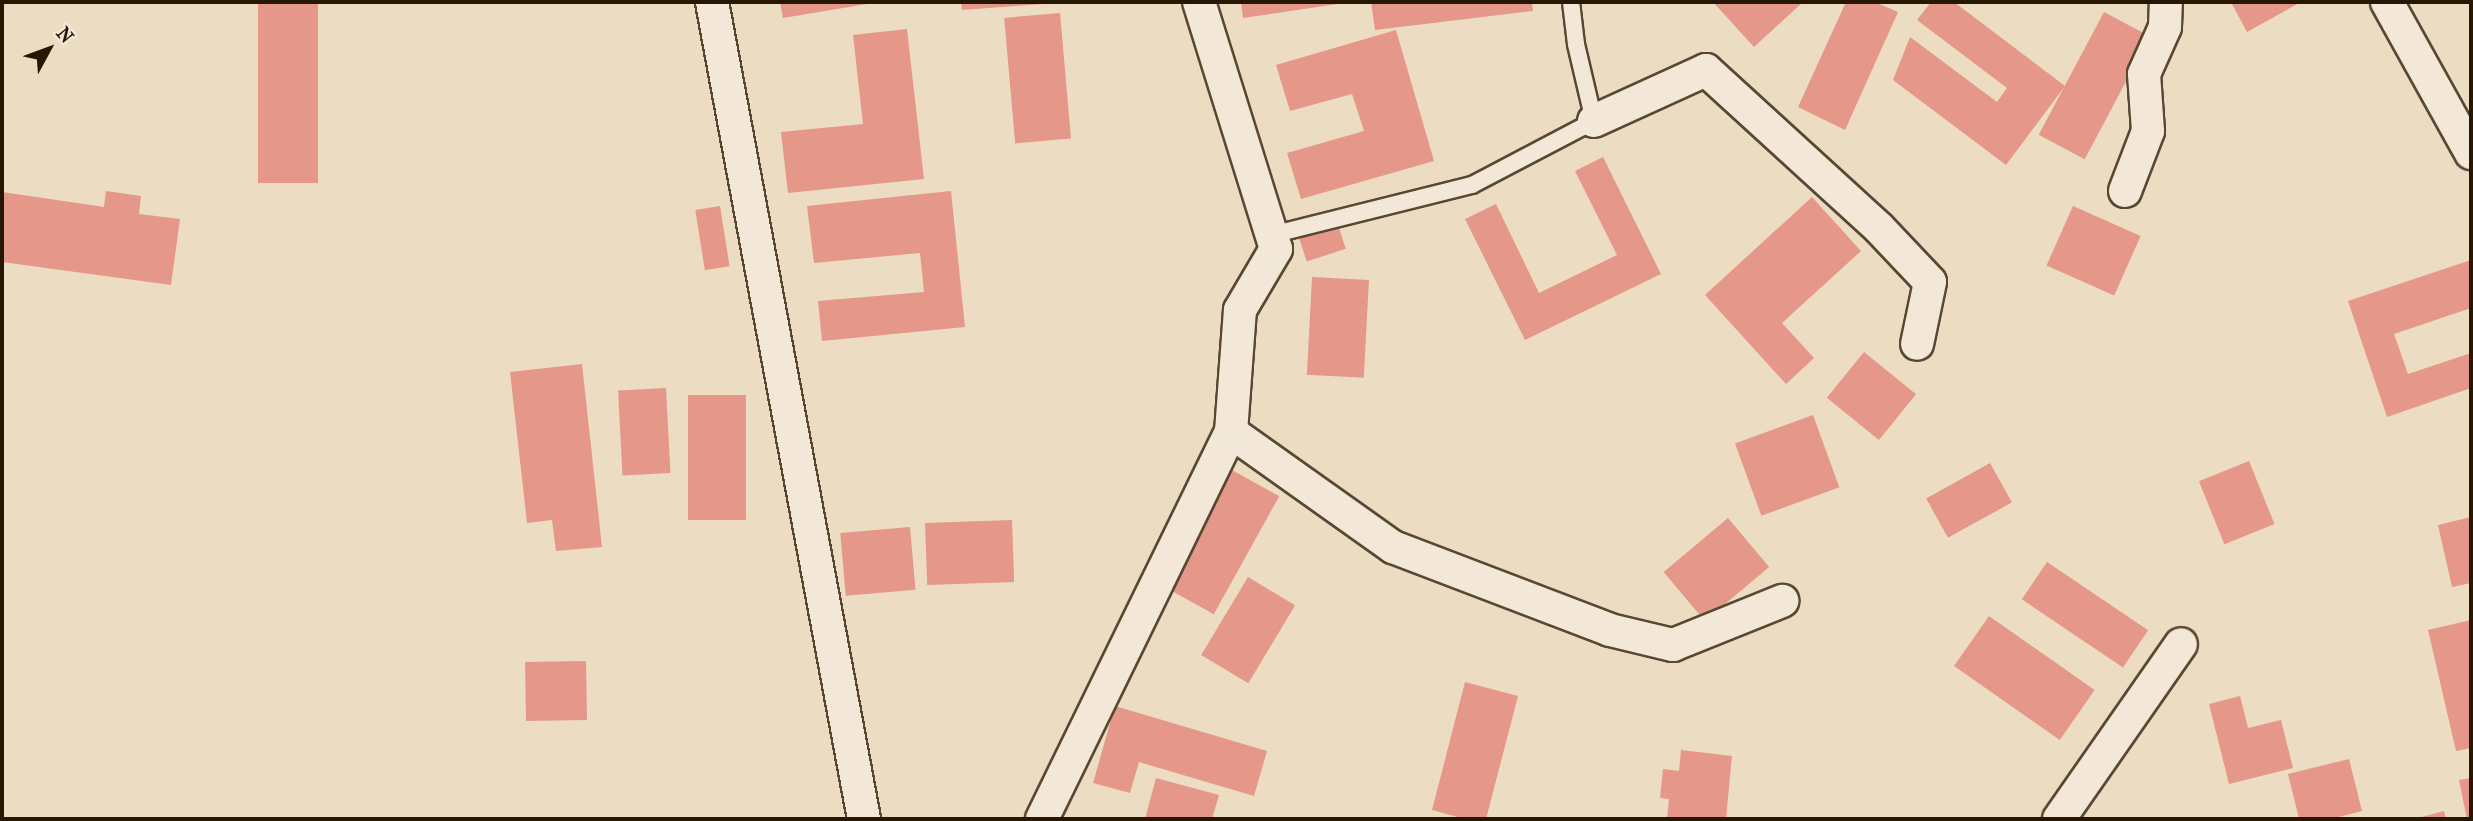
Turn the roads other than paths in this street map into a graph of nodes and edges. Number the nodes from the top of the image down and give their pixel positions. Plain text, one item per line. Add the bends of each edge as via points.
1 (712, 2) edge
2 (1199, 2) edge
3 (1572, 2) edge
4 (2166, 2) edge
5 (2388, 2) edge
6 (1594, 121) junction
7 (2471, 153) edge
8 (2125, 191) dead end
9 (1271, 235) junction
10 (1917, 344) dead end
11 (1231, 432) junction
12 (1783, 601) dead end
13 (2181, 645) dead end
14 (864, 819) edge
15 (1042, 819) edge
16 (2059, 819) edge

1 - 14 street
2 - 9 street
3 - 6 lane via 1576,44
4 - 8 street via 2165,27 2144,74 2148,131
5 - 7 street
6 - 9 lane via 1472,185
6 - 10 street via 1706,70 1879,228 1930,282
9 - 11 street via 1276,249 1240,310
11 - 12 street via 1393,547 1610,630 1673,645
11 - 15 street
13 - 16 street

